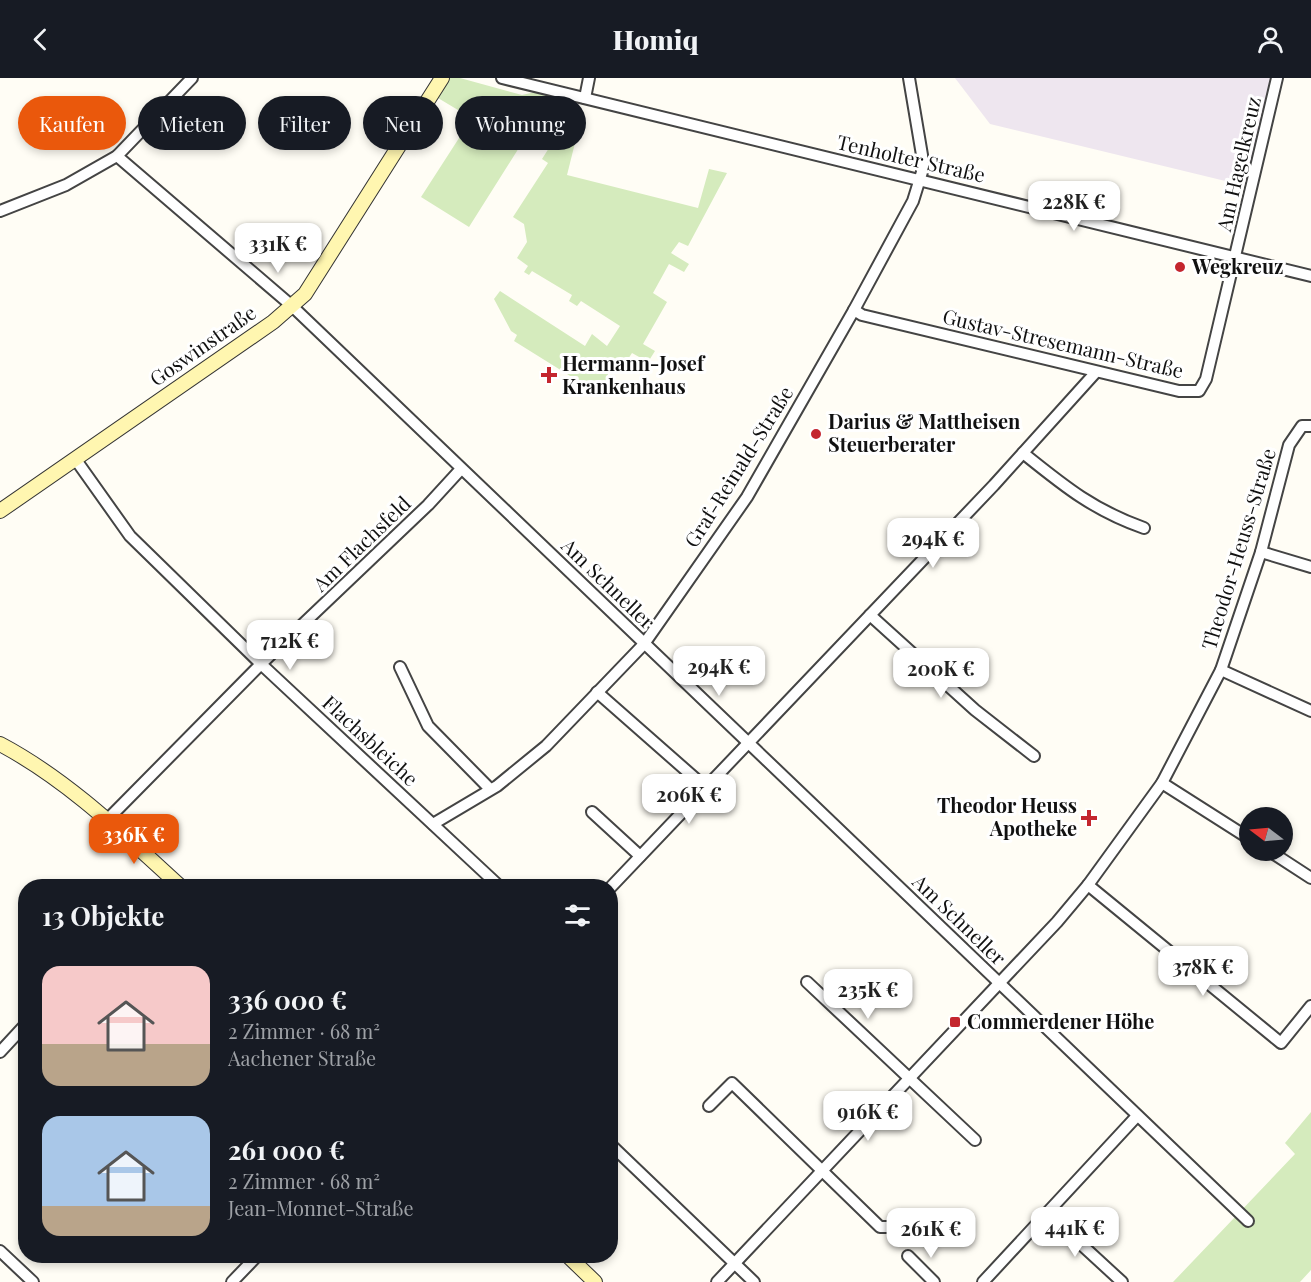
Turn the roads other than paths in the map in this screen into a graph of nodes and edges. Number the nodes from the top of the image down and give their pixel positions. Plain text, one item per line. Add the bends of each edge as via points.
1 (192, 78) edge
2 (442, 78) edge
3 (502, 78) edge
4 (589, 78) edge
5 (909, 78) edge
6 (1277, 78) edge
7 (577, 96) edge
8 (585, 96) edge
9 (586, 98) edge
10 (117, 156) junction
11 (920, 179) junction
12 (0, 211) edge
13 (1235, 257) junction
14 (1311, 276) edge
15 (292, 306) junction
16 (854, 310) junction
17 (1096, 372) junction
18 (1311, 426) edge
19 (1023, 453) junction
20 (76, 460) junction
21 (461, 469) junction
22 (0, 512) edge
23 (1143, 528) dead end
24 (1261, 552) junction
25 (1311, 567) edge
26 (870, 615) junction
27 (644, 644) junction
28 (261, 664) junction
29 (400, 667) dead end
30 (1221, 670) junction
31 (597, 692) junction
32 (1311, 711) edge
33 (746, 743) junction
34 (0, 744) edge
35 (1034, 756) dead end
36 (1162, 783) junction
37 (705, 787) junction
38 (490, 789) junction
39 (592, 812) dead end
40 (107, 820) junction
41 (433, 824) junction
42 (1239, 832) edge
43 (640, 856) junction
44 (1285, 861) edge
45 (1311, 878) edge
46 (172, 879) edge
47 (491, 879) edge
48 (618, 879) edge
49 (1088, 885) junction
50 (807, 982) dead end
51 (998, 982) junction
52 (1311, 1006) edge
53 (18, 1033) edge
54 (0, 1052) edge
55 (909, 1078) junction
56 (709, 1106) dead end
57 (1137, 1116) junction
58 (975, 1140) dead end
59 (618, 1151) edge
60 (821, 1170) junction
61 (1047, 1213) junction
62 (1248, 1221) dead end
63 (891, 1227) dead end
64 (1, 1255) edge
65 (909, 1256) dead end
66 (250, 1263) edge
67 (575, 1263) edge
68 (734, 1263) junction
69 (33, 1282) edge
70 (232, 1282) edge
71 (595, 1282) edge
72 (717, 1282) edge
73 (754, 1282) edge
74 (934, 1282) edge
75 (983, 1282) edge
76 (1122, 1282) edge

1 - 10 street
2 - 15 main road, Goswinstraße via 305,294
3 - 7 street, Tenholter Straße
4 - 8 street
5 - 11 street, Graf-Reinald-Straße via 922,155
6 - 13 street, Am Hagelkreuz
9 - 11 street, Tenholter Straße
10 - 12 street via 66,185
10 - 15 street, Am Schneller
11 - 13 street, Tenholter Straße
11 - 16 street, Graf-Reinald-Straße via 913,201
13 - 14 street, Tenholter Straße
13 - 17 street, Gustav-Stresemann-Straße via 1206,379 1199,391 1179,391
15 - 20 main road, Goswinstraße
15 - 21 street, Am Schneller
16 - 17 street, Gustav-Stresemann-Straße
16 - 27 street, Graf-Reinald-Straße via 747,497
17 - 19 street
18 - 24 street, Theodor-Heuss-Straße via 1302,426 1289,445
19 - 23 street via 1084,501 1116,519
19 - 26 street
20 - 22 main road, Goswinstraße
20 - 28 street, Flachsbleiche via 130,536
21 - 27 street, Am Schneller
21 - 28 street, Am Flachsfeld
24 - 25 street
24 - 30 street, Theodor-Heuss-Straße
26 - 33 street
26 - 35 street via 975,710
27 - 31 street, Graf-Reinald-Straße
27 - 33 street, Am Schneller
28 - 40 street, Am Flachsfeld
28 - 41 street, Flachsbleiche
29 - 38 street via 428,726
30 - 32 street
30 - 36 street, Theodor-Heuss-Straße
31 - 37 street
31 - 38 street, Graf-Reinald-Straße via 546,747
33 - 37 street
33 - 51 street, Am Schneller
34 - 40 main road via 26,757
36 - 42 street
36 - 49 street, Theodor-Heuss-Straße
37 - 43 street
38 - 41 street, Graf-Reinald-Straße
39 - 43 street
40 - 46 main road
41 - 47 street, Flachsbleiche
43 - 48 street
44 - 45 street
49 - 51 street, Theodor-Heuss-Straße
49 - 52 street via 1281,1043
50 - 55 street
51 - 55 street
51 - 57 street, Am Schneller
53 - 54 street
55 - 58 street
55 - 60 street
56 - 60 street via 732,1083
57 - 61 street
57 - 62 street, Am Schneller
59 - 68 street
60 - 63 street via 880,1227
60 - 68 street
61 - 75 street
61 - 76 street
64 - 69 street
65 - 74 street
66 - 70 street
67 - 71 main road
68 - 72 street
68 - 73 street

